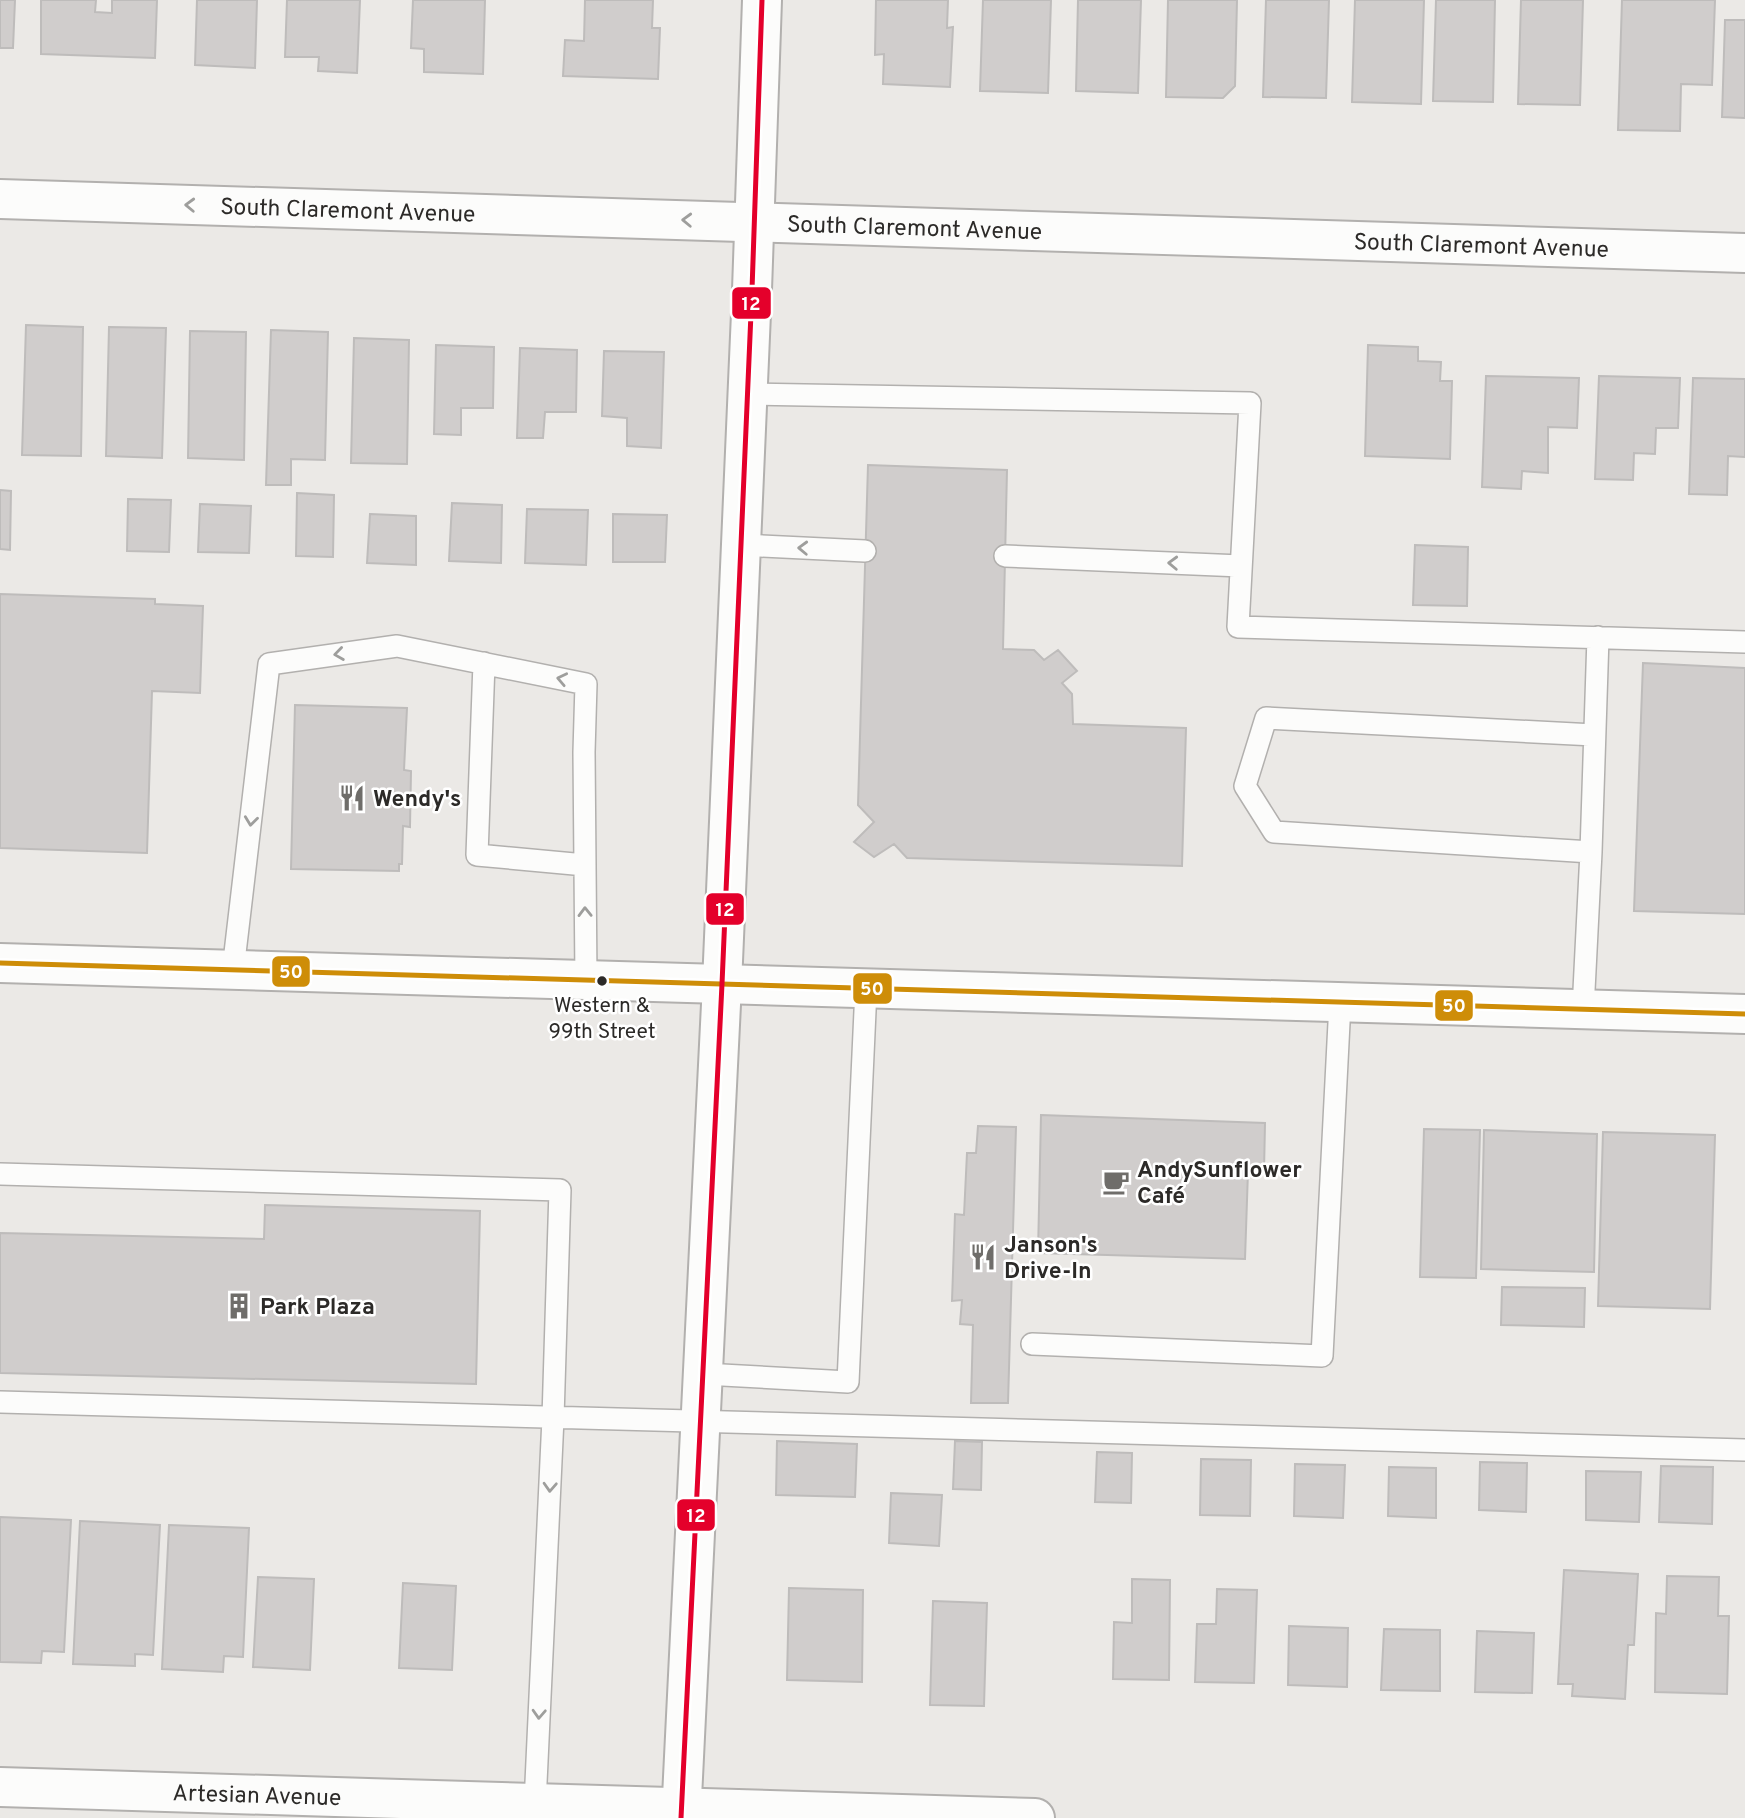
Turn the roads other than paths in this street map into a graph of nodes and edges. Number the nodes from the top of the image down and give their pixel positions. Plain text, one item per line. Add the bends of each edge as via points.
1 (762, 0) edge
2 (0, 199) edge
3 (755, 222) junction
4 (1745, 253) edge
5 (747, 394) junction
6 (741, 545) junction
7 (865, 551) dead end
8 (1005, 556) dead end
9 (1241, 566) junction
10 (1598, 637) junction
11 (1745, 642) edge
12 (484, 663) junction
13 (1594, 735) junction
14 (1591, 852) junction
15 (585, 865) junction
16 (0, 963) edge
17 (233, 970) junction
18 (586, 980) junction
19 (723, 984) junction
20 (866, 989) junction
21 (1340, 1003) junction
22 (1583, 1010) junction
23 (1745, 1014) edge
24 (0, 1174) edge
25 (1032, 1343) dead end
26 (704, 1374) junction
27 (0, 1402) edge
28 (553, 1418) junction
29 (701, 1423) junction
30 (1745, 1450) edge
31 (0, 1787) edge
32 (535, 1804) junction
33 (682, 1813) edge
34 (1035, 1818) edge

1 - 3 street
3 -> 2 street, South Claremont Avenue
3 - 4 street, South Claremont Avenue
3 - 5 street
5 - 6 street
5 - 9 lane via 1250,403
7 -> 6 lane
6 - 19 street
9 -> 8 lane
9 - 10 lane via 1238,627
10 - 11 lane
10 - 13 lane
15 -> 12 lane via 586,684
12 - 15 lane via 477,855
12 -> 17 lane via 397,646 270,664
13 - 14 lane
13 - 14 lane via 1266,718 1245,786 1274,832
14 - 22 lane
18 -> 15 lane
16 - 17 street
17 - 18 street
18 - 19 street
19 - 20 street
19 - 26 street
20 - 21 street
20 - 26 lane via 848,1382
21 - 22 street
21 - 25 lane via 1322,1356
22 - 23 street
24 - 28 lane via 560,1190
26 - 29 street
27 - 28 lane
28 - 29 lane
28 -> 32 lane
29 - 30 lane
29 - 33 street
31 - 32 street, Artesian Avenue
32 - 33 street, Artesian Avenue
33 - 34 street, Artesian Avenue

